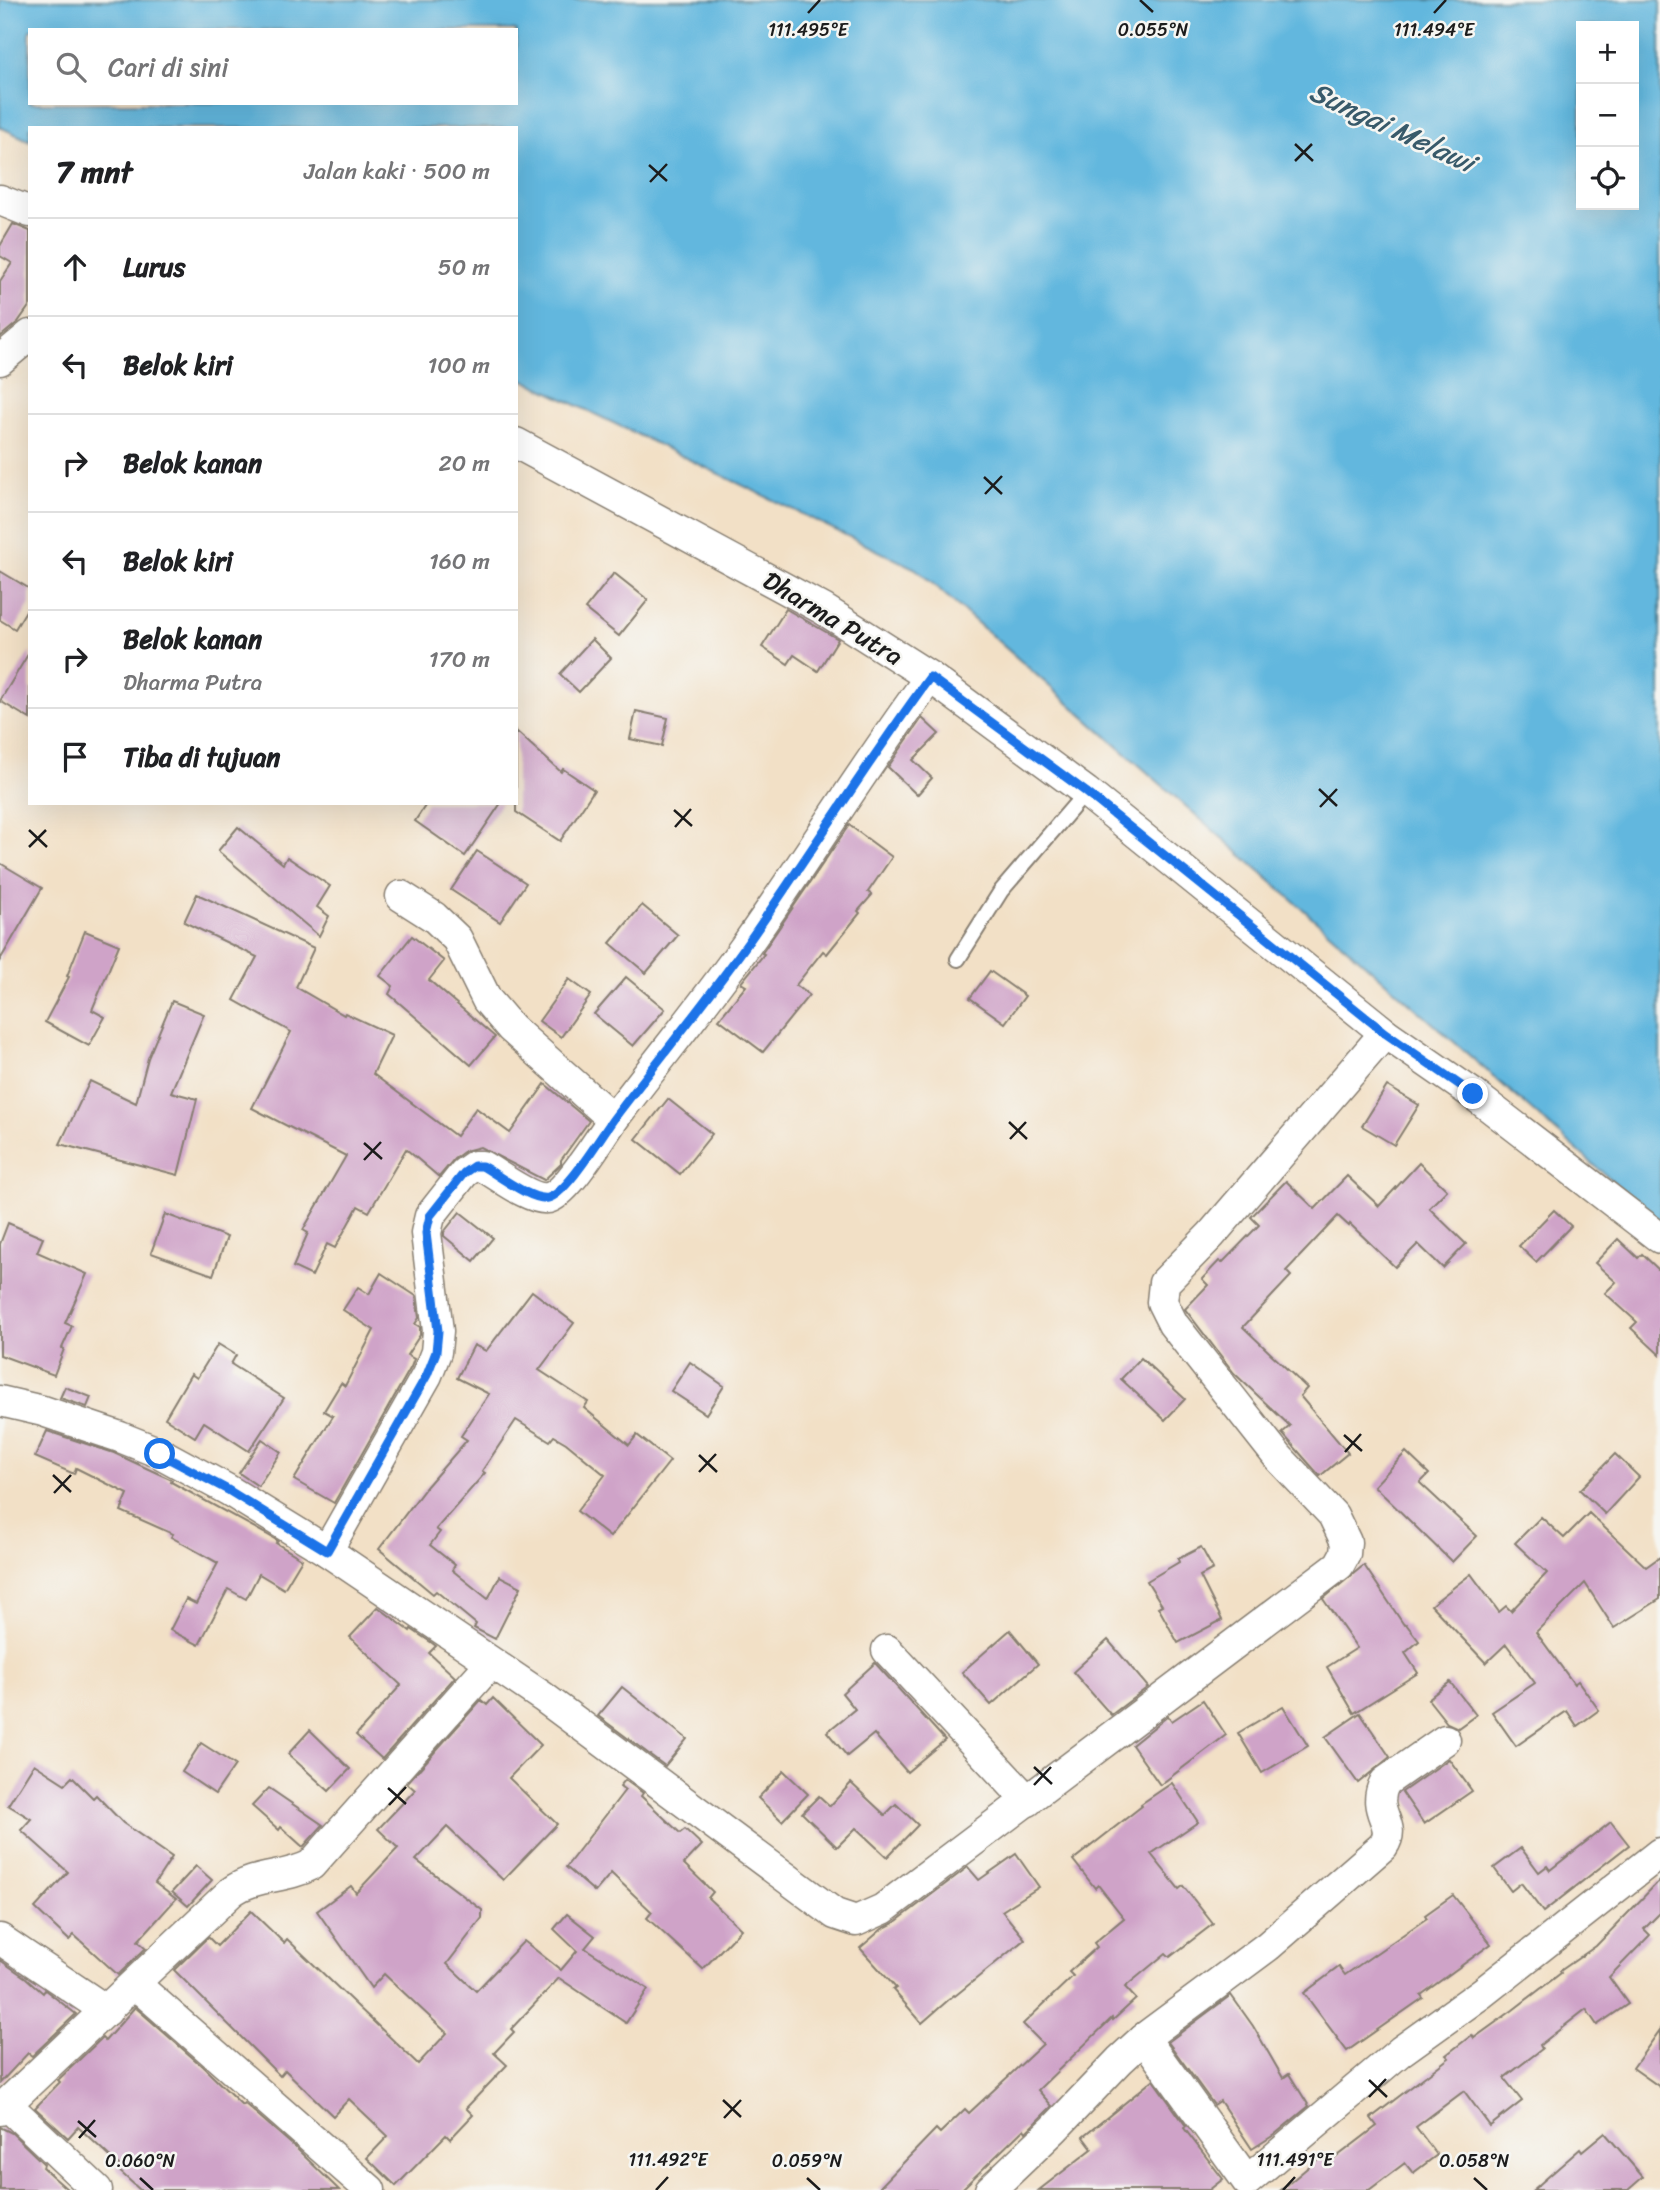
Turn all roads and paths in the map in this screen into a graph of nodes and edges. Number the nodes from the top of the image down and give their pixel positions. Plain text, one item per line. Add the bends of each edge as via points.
1 (0, 200) edge
2 (28, 211) edge
3 (28, 337) edge
4 (0, 360) edge
5 (518, 444) edge
6 (930, 677) junction
7 (1086, 792) junction
8 (401, 896) dead end
9 (958, 959) dead end
10 (1385, 1033) junction
11 (613, 1119) junction
12 (1660, 1238) edge
13 (0, 1401) edge
14 (327, 1551) junction
15 (887, 1650) dead end
16 (491, 1663) junction
17 (1445, 1741) dead end
18 (1028, 1801) junction
19 (1660, 1853) edge
20 (0, 1938) edge
21 (135, 1984) junction
22 (107, 2011) junction
23 (1144, 2038) junction
24 (3, 2107) edge
25 (1241, 2185) edge
26 (996, 2187) edge
27 (97, 2190) edge
28 (370, 2190) edge

1 - 2 street
3 - 4 street
5 - 6 street, Dharma Putra via 823,609
6 - 7 street, Dharma Putra
6 - 11 street via 748,942
7 - 9 lane via 1002,891
7 - 10 street, Dharma Putra
8 - 11 street via 457,939 487,1000 511,1028
10 - 12 street, Dharma Putra via 1473,1094
10 - 18 street via 1164,1283 1162,1302 1173,1324 1278,1457 1333,1515 1346,1542 1345,1554 1339,1565
11 - 14 street via 577,1172 550,1198 539,1198 482,1166 474,1166 430,1216 426,1233 438,1331 436,1352
13 - 14 street via 43,1411 160,1454
14 - 16 street
15 - 18 street
16 - 18 street via 843,1918 856,1921 883,1909
16 - 21 street via 310,1865 242,1884
17 - 23 street via 1385,1782 1378,1803 1388,1829 1383,1846 1268,1946
19 - 25 street via 1401,2051
20 - 22 street
21 - 22 street
21 - 28 street
22 - 24 street
23 - 25 street
23 - 26 street
24 - 27 street

